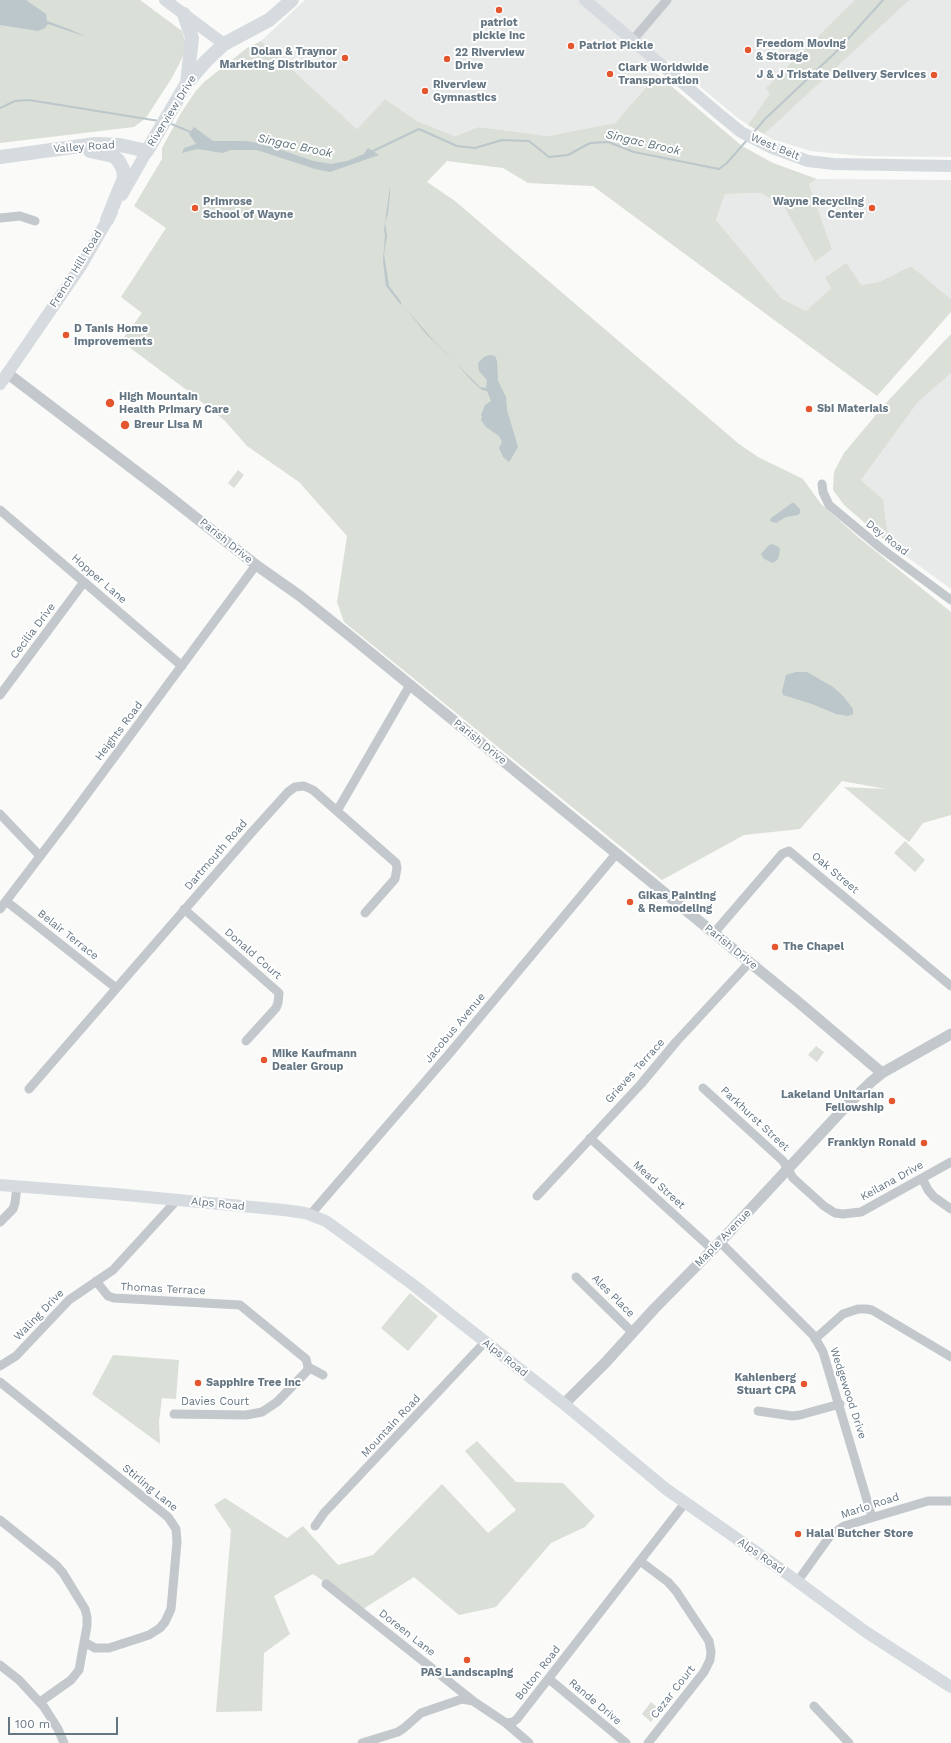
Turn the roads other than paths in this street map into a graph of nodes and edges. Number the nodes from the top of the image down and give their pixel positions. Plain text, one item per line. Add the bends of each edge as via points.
1 (165, 0) edge
2 (292, 0) edge
3 (585, 0) edge
4 (668, 0) edge
5 (184, 14) junction
6 (632, 41) junction
7 (224, 44) junction
8 (186, 85) junction
9 (43, 151) junction
10 (147, 151) junction
11 (0, 156) edge
12 (951, 166) edge
13 (0, 218) edge
14 (107, 220) junction
15 (35, 221) dead end
16 (4, 372) edge
17 (0, 384) edge
18 (822, 484) dead end
19 (0, 510) edge
20 (256, 565) junction
21 (84, 582) junction
22 (951, 600) edge
23 (182, 666) junction
24 (410, 685) junction
25 (0, 695) edge
26 (336, 811) junction
27 (0, 814) edge
28 (616, 854) junction
29 (40, 856) junction
30 (6, 901) junction
31 (0, 909) edge
32 (184, 909) junction
33 (365, 913) dead end
34 (714, 933) junction
35 (750, 962) junction
36 (951, 986) edge
37 (116, 988) junction
38 (951, 1034) edge
39 (246, 1041) dead end
40 (882, 1073) junction
41 (703, 1088) dead end
42 (29, 1090) dead end
43 (590, 1138) junction
44 (951, 1162) edge
45 (788, 1169) junction
46 (922, 1178) junction
47 (0, 1185) edge
48 (17, 1186) junction
49 (538, 1196) dead end
50 (177, 1200) junction
51 (951, 1209) edge
52 (310, 1215) junction
53 (0, 1222) edge
54 (716, 1246) junction
55 (576, 1277) dead end
56 (96, 1281) junction
57 (632, 1332) junction
58 (815, 1339) junction
59 (485, 1342) junction
60 (951, 1357) edge
61 (0, 1366) edge
62 (308, 1367) junction
63 (323, 1375) dead end
64 (0, 1382) edge
65 (564, 1404) junction
66 (840, 1404) junction
67 (758, 1411) dead end
68 (174, 1414) dead end
69 (951, 1501) edge
70 (685, 1503) junction
71 (872, 1517) junction
72 (0, 1520) edge
73 (315, 1526) dead end
74 (640, 1561) junction
75 (797, 1582) junction
76 (326, 1584) dead end
77 (84, 1642) junction
78 (0, 1665) edge
79 (549, 1679) junction
80 (951, 1687) edge
81 (473, 1701) junction
82 (40, 1702) junction
83 (814, 1706) dead end
84 (506, 1723) junction
85 (64, 1743) edge
86 (362, 1743) edge
87 (529, 1743) edge
88 (626, 1743) edge
89 (648, 1743) edge
90 (849, 1743) edge

1 - 5 main road
2 - 7 main road, Riverview Drive via 269,20
3 - 6 main road, West Belt
4 - 6 street
5 - 7 main road
5 - 8 main road via 192,38
6 - 12 main road, West Belt via 741,132 758,142 796,157 834,164
7 - 8 main road, Riverview Drive
8 - 10 main road, Riverview Drive
9 - 10 main road, Valley Road via 110,144
9 - 11 main road, Valley Road
9 - 14 main road, Valley Road via 103,153 118,160 124,178
10 - 14 main road, French Hill Road
13 - 15 street via 20,216
14 - 16 main road, French Hill Road via 81,266
16 - 17 main road, French Hill Road
16 - 20 street, Parish Drive
18 - 22 street, Dey Road via 829,505 882,549
19 - 21 street, Hopper Lane
20 - 23 street, Heights Road
20 - 24 street, Parish Drive via 300,596
21 - 23 street, Hopper Lane
21 - 25 street, Cecilia Drive
23 - 29 street, Heights Road
24 - 26 street
24 - 28 street, Parish Drive
26 - 32 street, Dartmouth Road via 310,787 295,787
26 - 33 street, Dartmouth Road via 394,860 397,868 392,884
27 - 29 street
28 - 34 street, Parish Drive
28 - 52 street, Jacobus Avenue
29 - 30 street, Heights Road
30 - 31 street, Heights Road
30 - 37 street, Belair Terrace
32 - 37 street, Dartmouth Road
32 - 39 street, Donald Court via 279,993 276,1008
34 - 35 street, Parish Drive
34 - 36 street, Oak Street via 782,854 789,851
35 - 40 street, Parish Drive
35 - 43 street, Grieves Terrace
37 - 42 street, Dartmouth Road
38 - 40 street
40 - 45 street, Maple Avenue via 849,1103
41 - 45 street, Parkhurst Street via 783,1161
43 - 49 street, Grieves Terrace
43 - 54 street, Mead Street
44 - 46 street, Keilana Drive
45 - 46 street, Keilana Drive via 824,1206 835,1213 843,1214 861,1212
45 - 54 street, Maple Avenue
46 - 51 street via 934,1197
47 - 48 main road, Alps Road
48 - 50 main road, Alps Road
48 - 53 street via 16,1203
50 - 52 main road, Alps Road via 284,1210
50 - 56 street, Thomas Terrace via 113,1270
52 - 59 main road, Alps Road via 338,1229
54 - 57 street, Maple Avenue
54 - 58 street, Wedgewood Drive
55 - 57 street, Ales Place
56 - 61 street, Waling Drive via 69,1300 16,1356
56 - 62 street, Thomas Terrace via 108,1296 114,1298 240,1306 306,1359
57 - 65 street, Maple Avenue
58 - 60 street via 843,1314 866,1309 872,1310
58 - 66 street, Wedgewood Drive via 824,1352
59 - 65 main road, Alps Road
59 - 73 street, Mountain Road via 324,1513
62 - 63 street, Thomas Terrace
62 - 68 street, Davies Court via 277,1402 262,1412 246,1415
64 - 77 street, Stirling Lane via 168,1516 176,1529 171,1609 165,1622 149,1635 109,1648 95,1648
65 - 70 main road, Alps Road
66 - 67 street via 796,1416
66 - 71 street, Wedgewood Drive
69 - 71 street, Marlo Road via 928,1501
70 - 74 street, Bolton Road
70 - 75 main road, Alps Road
71 - 75 street, Marlo Road via 844,1526 833,1533
72 - 77 street via 56,1564 63,1573 85,1609 87,1626
74 - 79 street, Bolton Road
74 - 89 street, Cezar Court via 676,1591 709,1641 711,1652 704,1672
75 - 80 main road, Alps Road via 866,1632
76 - 81 street, Doreen Lane
77 - 82 street via 76,1674
78 - 82 street
79 - 84 street, Bolton Road via 517,1720
79 - 88 street, Rande Drive
81 - 84 street
81 - 86 street via 462,1700 434,1708 421,1713 398,1732
82 - 85 street
83 - 90 street
84 - 87 street

